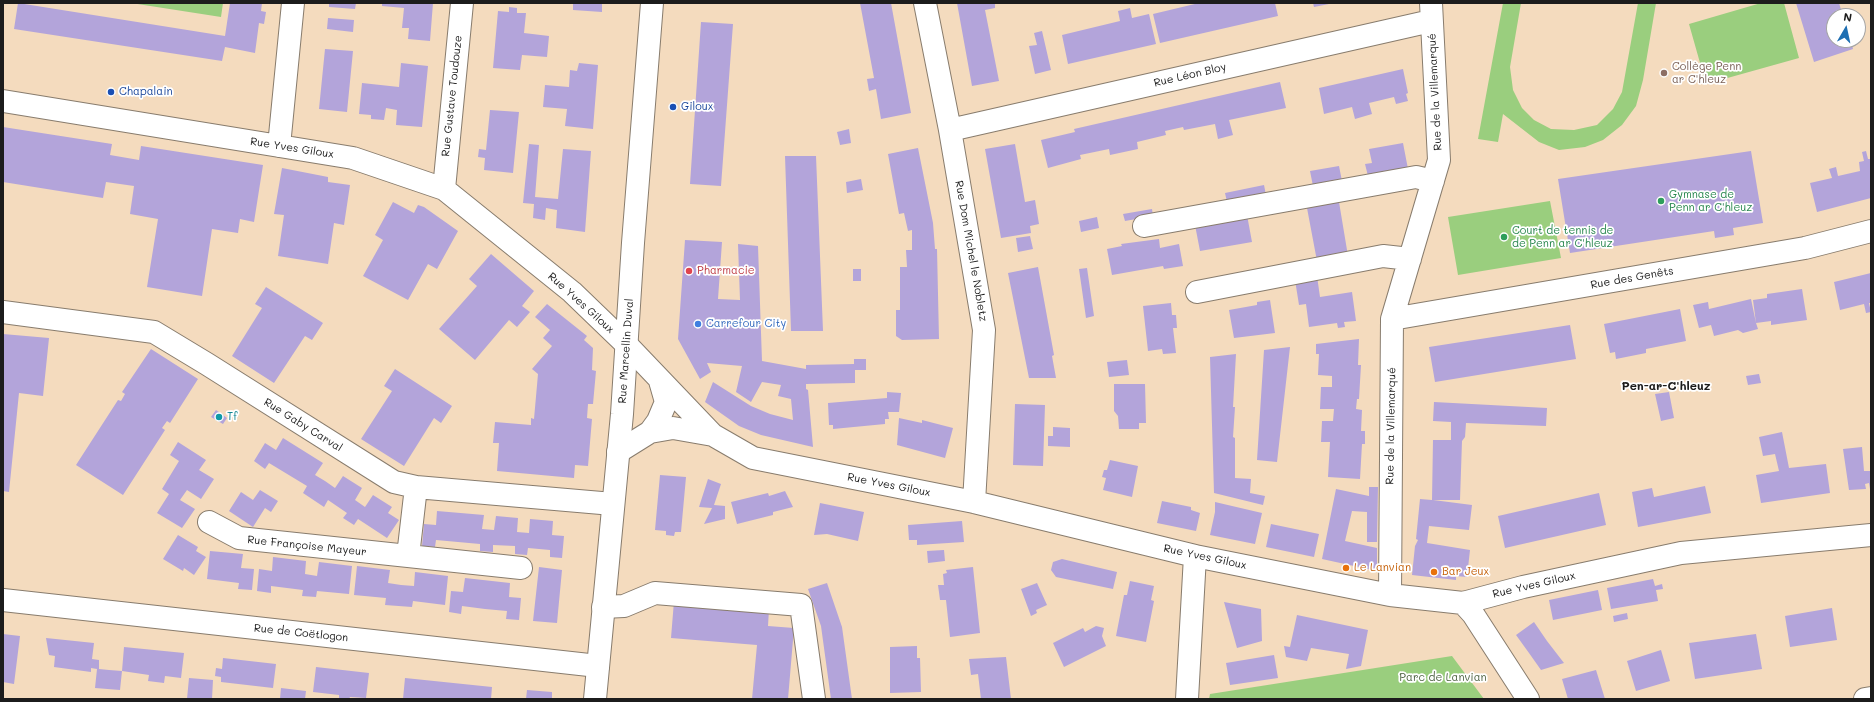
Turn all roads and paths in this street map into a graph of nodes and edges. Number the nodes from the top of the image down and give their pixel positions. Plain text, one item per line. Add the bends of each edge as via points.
1 (293, 3) edge
2 (462, 3) edge
3 (652, 3) edge
4 (925, 3) edge
5 (1431, 12) edge
6 (3, 101) edge
7 (950, 130) junction
8 (279, 146) junction
9 (1433, 181) junction
10 (444, 189) junction
11 (1144, 226) dead end
12 (1871, 231) edge
13 (1410, 259) junction
14 (1197, 292) dead end
15 (3, 312) edge
16 (1392, 319) junction
17 (627, 346) junction
18 (660, 381) junction
19 (650, 432) junction
20 (713, 435) junction
21 (618, 452) junction
22 (416, 487) junction
23 (974, 502) junction
24 (613, 504) junction
25 (209, 522) dead end
26 (1871, 535) edge
27 (408, 556) junction
28 (1195, 556) junction
29 (520, 568) dead end
30 (1390, 595) junction
31 (3, 600) edge
32 (1463, 603) junction
33 (603, 608) junction
34 (598, 666) junction
35 (1871, 698) edge
36 (595, 699) edge
37 (814, 699) edge
38 (1187, 699) edge
39 (1528, 699) edge
40 (1865, 699) edge

1 - 8 street
2 - 10 street, Rue Gustave Toudouze
3 - 17 street, Rue Marcellin Duval
4 - 7 street, Rue Dom Michel le Nobletz
5 - 7 street, Rue Léon Bloy
5 - 9 street, Rue de la Villemarqué via 1439,160
6 - 8 street, Rue Yves Giloux
7 - 23 street, Rue Dom Michel le Nobletz via 984,330
8 - 10 street, Rue Yves Giloux via 353,158
9 - 11 street via 1416,177
9 - 13 street, Rue de la Villemarqué
10 - 17 street, Rue Yves Giloux via 572,292
12 - 16 street, Rue des Genêts via 1804,248
13 - 14 street via 1383,256
13 - 16 street, Rue de la Villemarqué
15 - 22 street, Rue Gaby Carval via 154,332 394,482
16 - 30 street, Rue de la Villemarqué
17 - 18 street, Rue Yves Giloux
17 - 21 street, Rue Marcellin Duval
18 - 19 street via 666,402
18 - 20 street, Rue Yves Giloux
19 - 20 street via 673,428
19 - 21 street
20 - 23 street, Rue Yves Giloux via 754,458
21 - 24 street, Rue Marcellin Duval
22 - 24 street, Rue Gaby Carval
22 - 27 street
23 - 28 street, Rue Yves Giloux
24 - 33 street, Rue Marcellin Duval
25 - 27 street, Rue Françoise Mayeur via 239,538
26 - 32 street, Rue Yves Giloux via 1681,553 1523,587
27 - 29 street, Rue Françoise Mayeur
28 - 30 street, Rue Yves Giloux
28 - 38 street
30 - 32 street, Rue Yves Giloux
31 - 34 street, Rue de Coëtlogon
32 - 39 street via 1473,614
33 - 34 street, Rue Marcellin Duval
33 - 37 street via 624,606 655,593 801,605
34 - 36 street, Rue Marcellin Duval
35 - 40 street

